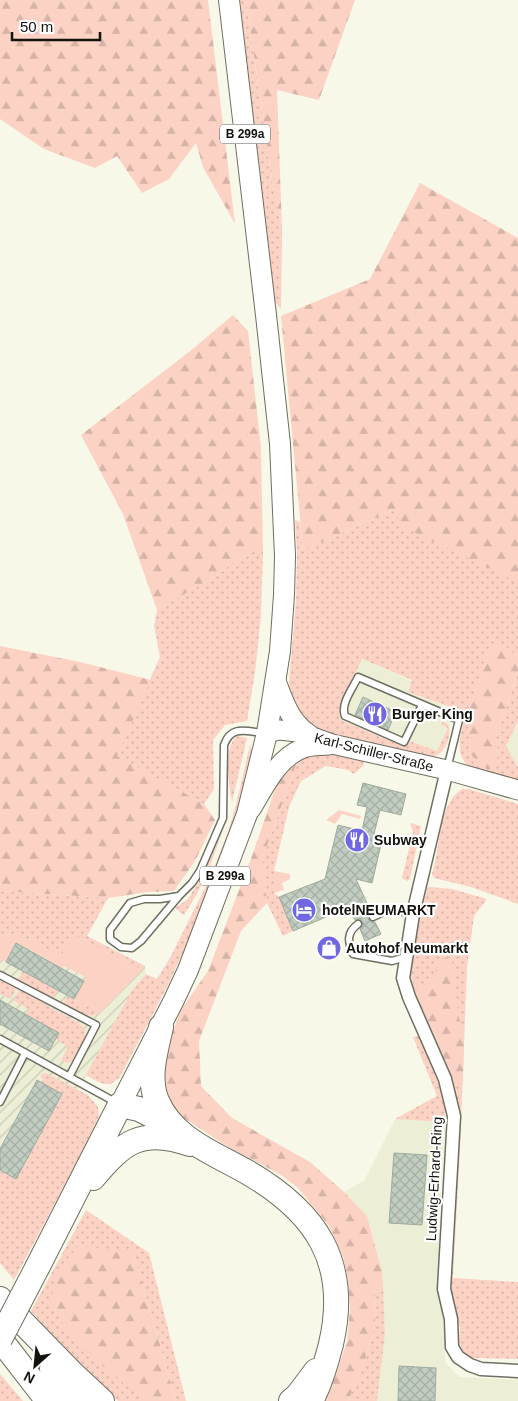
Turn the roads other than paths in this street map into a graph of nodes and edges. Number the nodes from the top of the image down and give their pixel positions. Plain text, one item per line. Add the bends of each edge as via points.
1 (229, 0) edge
2 (276, 681) junction
3 (422, 705) junction
4 (267, 733) junction
5 (308, 742) junction
6 (447, 770) junction
7 (518, 790) edge
8 (247, 814) junction
9 (179, 896) junction
10 (413, 914) junction
11 (373, 917) dead end
12 (358, 924) dead end
13 (406, 957) junction
14 (0, 974) edge
15 (161, 1027) junction
16 (0, 1039) edge
17 (25, 1053) junction
18 (69, 1077) junction
19 (0, 1102) edge
20 (120, 1105) junction
21 (170, 1132) junction
22 (66, 1210) junction
23 (0, 1300) edge
24 (0, 1339) edge
25 (330, 1346) junction
26 (518, 1371) edge
27 (48, 1401) edge
28 (75, 1401) edge
29 (102, 1401) edge
30 (291, 1401) edge
31 (311, 1401) edge

1 - 2 main road, B 299a via 280,444 284,595
2 - 4 main road, B 299a
2 - 5 street via 286,707
3 - 3 lane via 358,676 343,707 345,716 404,742
3 - 6 lane via 458,720
4 - 5 street, Karl-Schiller-Straße via 285,744
4 - 8 main road, B 299a
4 - 9 lane via 240,730 226,739 223,818 200,871
5 - 6 street, Karl-Schiller-Straße via 332,744
5 - 8 street via 278,766
6 - 7 street, Karl-Schiller-Straße
6 - 10 street, Ludwig-Erhard-Ring
8 - 15 main road, B 299a via 195,954
9 - 9 lane via 132,948 121,947 110,939 110,930 130,904 144,899
10 - 11 lane via 390,910
10 - 13 street, Ludwig-Erhard-Ring
12 - 13 lane via 349,935 353,954 392,961
13 - 26 street, Ludwig-Erhard-Ring via 405,987 445,1079 454,1116 444,1289 451,1318 452,1347 458,1357 470,1365 481,1369
14 - 18 lane via 96,1025
15 - 20 main road, B 299a
15 - 21 highway via 154,1059 154,1089
16 - 17 lane
17 - 18 lane
17 - 19 lane
18 - 20 lane
20 - 21 highway via 137,1124
20 - 22 highway
21 - 22 highway via 143,1138 119,1150
21 - 25 highway via 182,1134 245,1171 278,1192 306,1217 331,1263 336,1287
22 - 24 highway, bridge
23 - 28 highway
23 - 29 highway
24 - 27 highway
25 - 30 highway via 316,1371
25 - 31 highway

